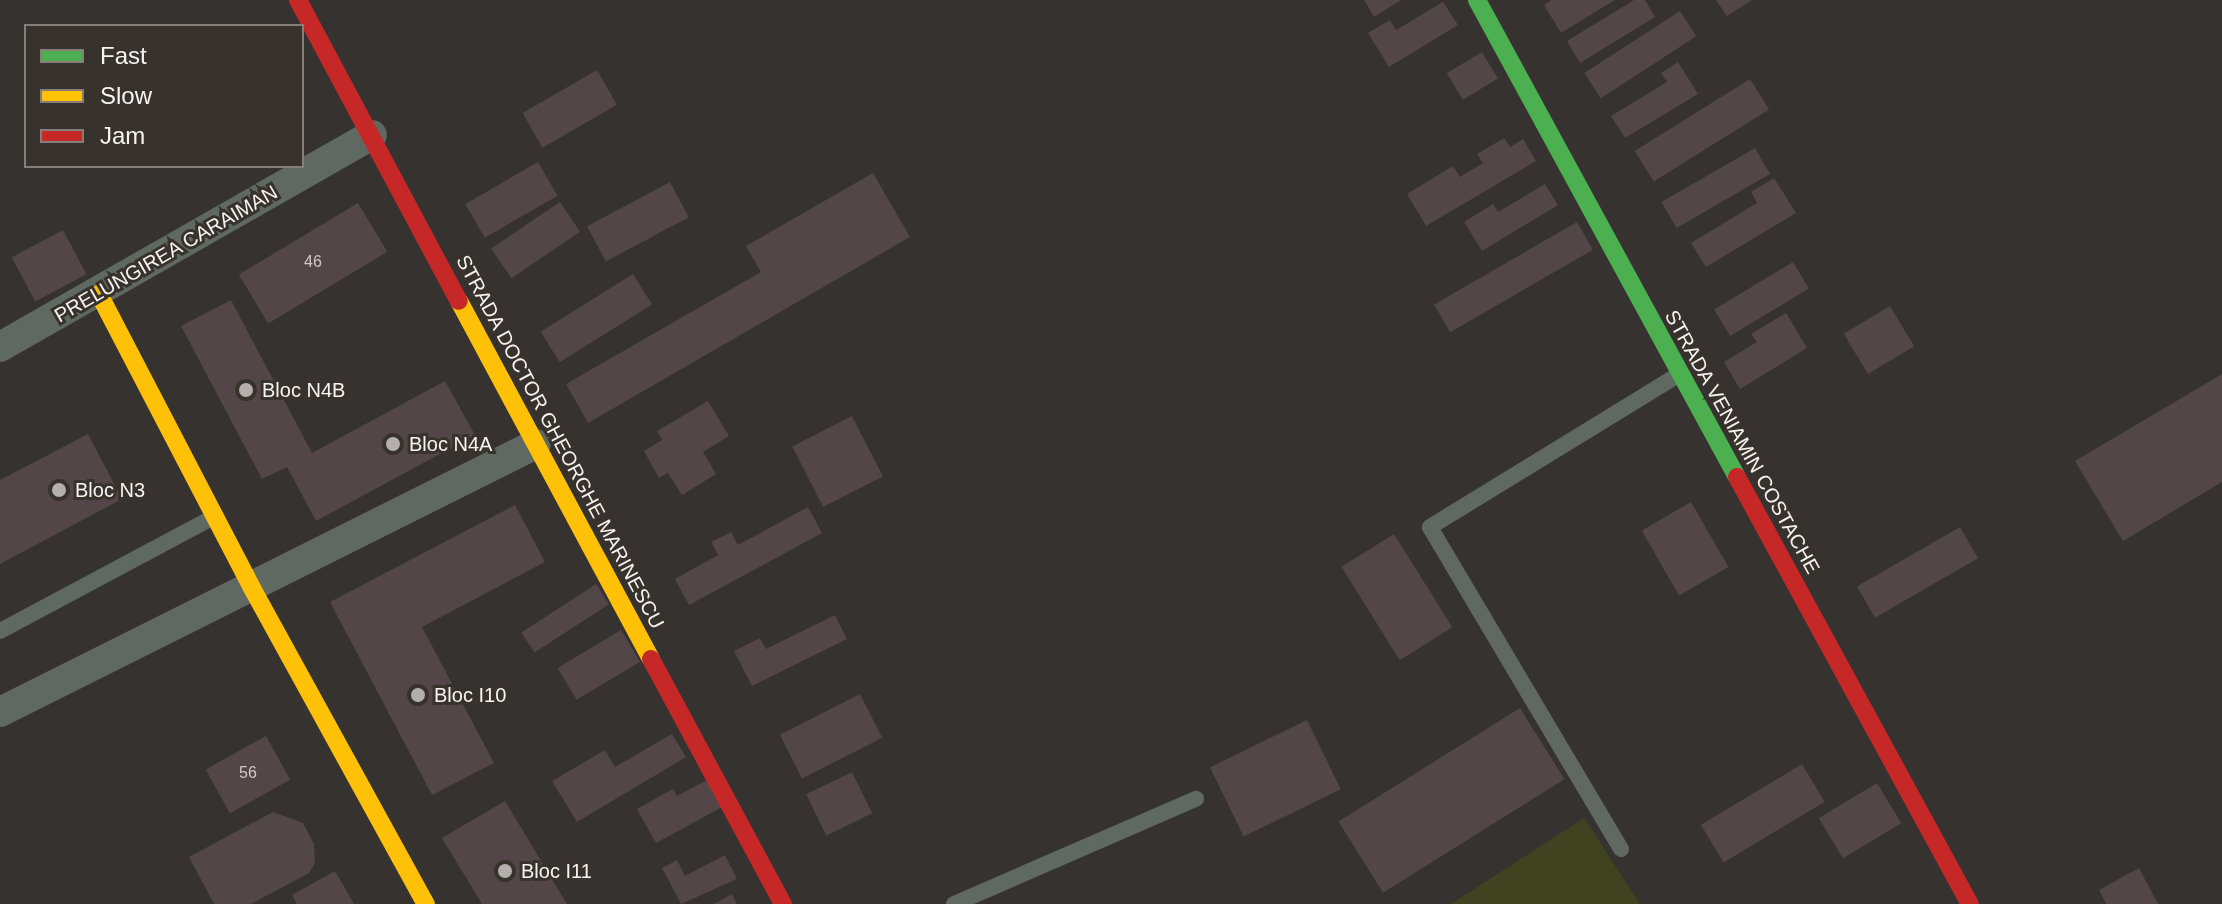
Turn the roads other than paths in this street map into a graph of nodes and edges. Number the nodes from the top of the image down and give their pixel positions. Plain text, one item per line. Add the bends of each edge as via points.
1 (298, 0) edge
2 (1477, 0) edge
3 (372, 135) junction
4 (99, 294) junction
5 (0, 347) edge
6 (1680, 373) junction
7 (536, 444) junction
8 (217, 515) junction
9 (252, 588) junction
10 (0, 631) edge
11 (0, 712) edge
12 (1196, 799) dead end
13 (1621, 849) dead end
14 (426, 904) edge
15 (783, 904) edge
16 (954, 904) edge
17 (1970, 904) edge

1 - 3 street, STRADA DOCTOR GHEORGHE MARINESCU
2 - 6 street, STRADA VENIAMIN COSTACHE
3 - 4 street, PRELUNGIREA CARAIMAN
3 - 7 street, STRADA DOCTOR GHEORGHE MARINESCU
4 - 5 street, PRELUNGIREA CARAIMAN
4 - 8 street
6 - 13 lane via 1430,527
6 - 17 street, STRADA VENIAMIN COSTACHE
7 - 9 street
7 - 15 street, STRADA DOCTOR GHEORGHE MARINESCU
8 - 9 street
8 - 10 lane
9 - 11 street
9 - 14 street
12 - 16 lane

